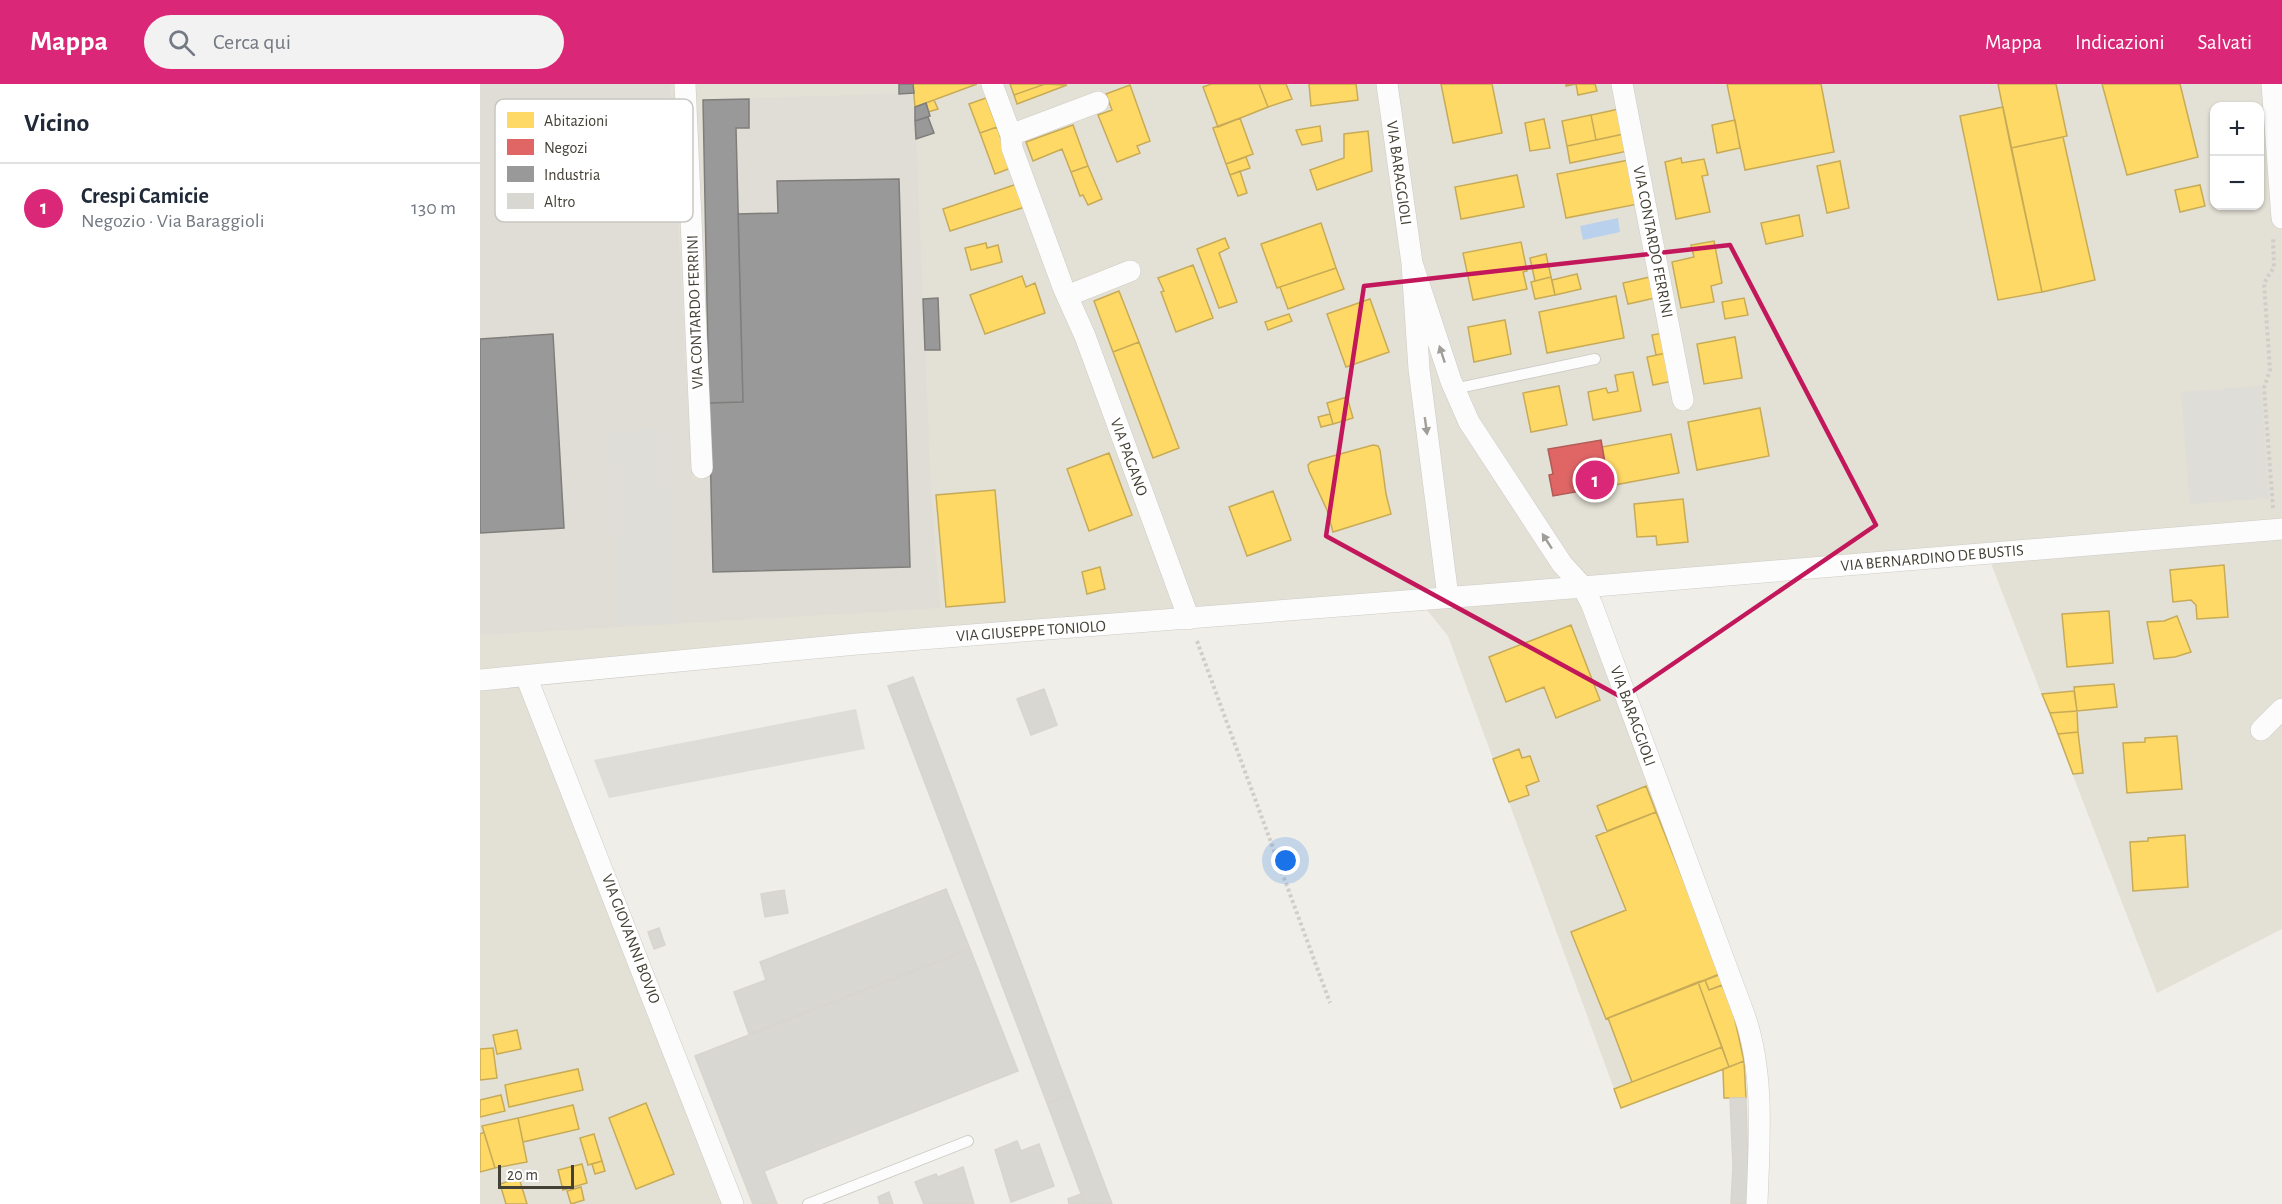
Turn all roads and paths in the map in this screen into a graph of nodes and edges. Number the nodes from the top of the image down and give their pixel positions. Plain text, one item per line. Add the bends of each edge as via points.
1 (685, 84) edge
2 (993, 84) edge
3 (1386, 84) edge
4 (1622, 84) edge
5 (2272, 84) edge
6 (686, 99) edge
7 (1098, 102) dead end
8 (1011, 135) junction
9 (691, 222) edge
10 (2280, 226) edge
11 (1412, 263) junction
12 (1130, 271) dead end
13 (1067, 296) junction
14 (1595, 359) dead end
15 (1454, 389) junction
16 (1683, 400) dead end
17 (702, 468) dead end
18 (2278, 529) edge
19 (1583, 587) junction
20 (1448, 597) junction
21 (1189, 619) junction
22 (526, 676) junction
23 (480, 680) edge
24 (2282, 709) edge
25 (2261, 730) dead end
26 (1329, 1004) dead end
27 (968, 1141) dead end
28 (733, 1204) edge
29 (808, 1204) edge
30 (1757, 1204) edge

1 - 6 street, VIA CONTARDO FERRINI
2 - 8 street, VIA PAGANO
3 - 11 street, VIA BARAGGIOLI
4 - 16 street, VIA CONTARDO FERRINI
5 - 10 street
7 - 8 street
8 - 13 street, VIA PAGANO via 1012,148
9 - 17 street, VIA CONTARDO FERRINI
10 - 18 path via 2273,241 2274,267 2264,282 2270,370 2264,388
15 -> 11 street, VIA BARAGGIOLI
11 -> 20 street, VIA BARAGGIOLI via 1419,369
12 - 13 street
13 - 21 street, VIA PAGANO
14 - 15 lane
19 -> 15 street, VIA BARAGGIOLI via 1562,564 1479,436
18 - 19 street, VIA BERNARDINO DE BUSTIS
19 - 20 street, VIA GIUSEPPE TONIOLO
19 - 30 street, VIA BARAGGIOLI via 1750,1034 1758,1094
20 - 21 street, VIA GIUSEPPE TONIOLO
21 - 22 street, VIA GIUSEPPE TONIOLO via 857,644
21 - 26 path
22 - 23 street, VIA GIUSEPPE TONIOLO
22 - 28 street, VIA GIOVANNI BOVIO
24 - 25 street
27 - 29 lane

